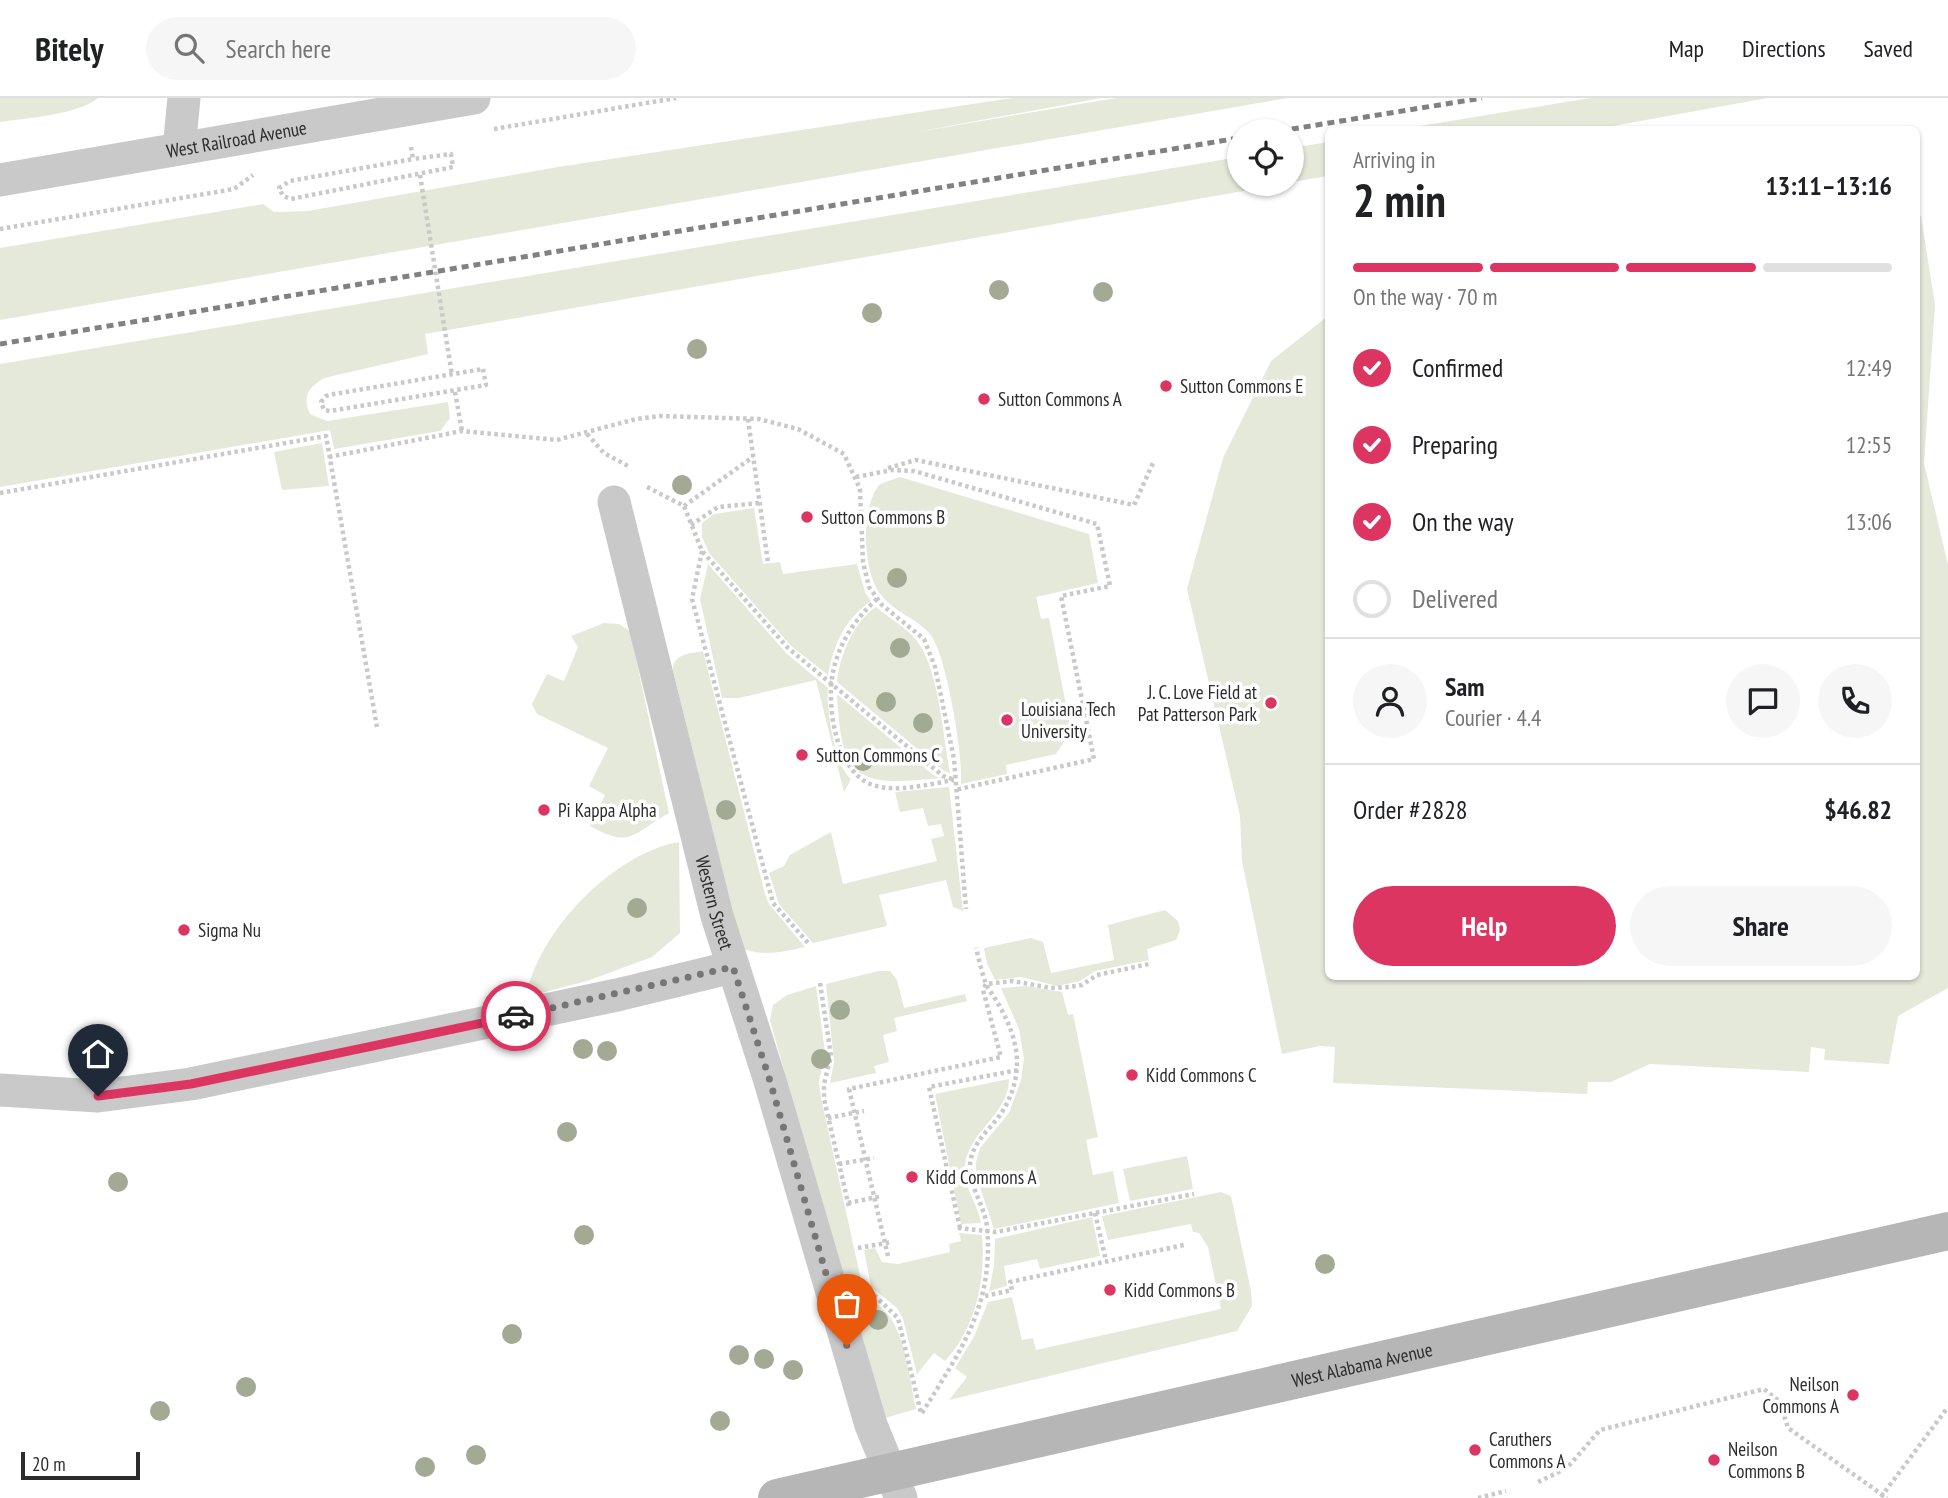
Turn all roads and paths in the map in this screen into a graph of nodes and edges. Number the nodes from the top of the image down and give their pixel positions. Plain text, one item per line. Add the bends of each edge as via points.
1 (184, 98) edge
2 (474, 98) edge
3 (410, 143) dead end
4 (179, 149) junction
5 (413, 159) junction
6 (421, 175) junction
7 (0, 180) edge
8 (452, 375) junction
9 (454, 392) junction
10 (748, 419) junction
11 (462, 430) junction
12 (587, 434) junction
13 (330, 457) junction
14 (754, 457) junction
15 (1153, 463) dead end
16 (877, 471) junction
17 (631, 473) dead end
18 (856, 477) junction
19 (757, 478) dead end
20 (644, 485) dead end
21 (0, 493) edge
22 (614, 502) dead end
23 (757, 503) junction
24 (684, 506) junction
25 (691, 525) junction
26 (702, 551) junction
27 (877, 599) junction
28 (832, 684) junction
29 (377, 727) dead end
30 (954, 780) junction
31 (955, 790) junction
32 (966, 909) dead end
33 (809, 944) dead end
34 (976, 948) dead end
35 (1149, 964) dead end
36 (733, 967) junction
37 (820, 983) dead end
38 (986, 984) junction
39 (1018, 1070) junction
40 (0, 1090) edge
41 (864, 1111) dead end
42 (828, 1118) junction
43 (874, 1158) dead end
44 (839, 1164) junction
45 (1194, 1194) dead end
46 (882, 1196) dead end
47 (848, 1203) junction
48 (1095, 1213) junction
49 (850, 1214) dead end
50 (987, 1231) junction
51 (1948, 1231) edge
52 (856, 1237) dead end
53 (892, 1242) dead end
54 (1184, 1245) dead end
55 (858, 1248) junction
56 (888, 1256) dead end
57 (861, 1261) dead end
58 (1106, 1261) junction
59 (867, 1287) dead end
60 (984, 1296) junction
61 (1948, 1407) edge
62 (1538, 1482) dead end
63 (896, 1486) edge
64 (1506, 1491) dead end
65 (1883, 1497) edge
66 (778, 1498) edge
67 (1478, 1498) edge

1 - 4 street
2 - 4 street, West Railroad Avenue
3 - 5 path
4 - 7 street, West Railroad Avenue
5 - 6 path via 451,153 453,167
5 - 6 path via 290,181 279,188 291,199
6 - 8 path
8 - 9 path via 483,369 486,385
8 - 9 path via 334,394 321,402 324,410 330,411
9 - 11 path
10 - 12 path via 660,416
10 - 14 path
10 - 18 path via 798,429 818,439 844,454
11 - 12 path via 557,440
11 - 13 path
12 - 17 path
13 - 21 path via 326,436
13 - 29 path
14 - 23 path via 768,562
14 - 24 path
15 - 16 path via 1134,505 916,460
16 - 18 path
16 - 31 path via 914,471 1097,524 1110,586 1061,596 1094,759
18 - 27 path via 862,500 863,562
19 - 23 path
20 - 24 path
22 - 36 street, Western Street
23 - 25 path via 718,507
24 - 25 path
25 - 26 path
26 - 28 path via 789,648
26 - 33 path via 692,599 773,903
27 - 28 path via 846,636
27 - 30 path via 930,648 954,759
28 - 30 path via 943,776
28 - 30 path via 841,752 856,775 884,787
30 - 31 path
31 - 32 path
34 - 38 path
35 - 38 path via 1097,975 1069,987 1013,981
36 - 40 street via 191,1084 98,1096
36 - 63 street, Western Street via 870,1425
37 - 42 path via 831,1056 824,1084
38 - 39 path via 1010,1025
38 - 56 path via 1001,1057 849,1089
39 - 50 path via 1001,1115 978,1141 970,1165
39 - 50 path via 929,1087 959,1228
41 - 42 path
42 - 44 path
43 - 44 path
44 - 47 path
45 - 48 path
46 - 47 path
47 - 49 path
48 - 50 path
48 - 58 path
50 - 60 path
51 - 63 main road, West Alabama Avenue
52 - 55 path
53 - 55 path
54 - 58 path
55 - 57 path
58 - 60 path via 1010,1282 1012,1290
59 - 60 path via 898,1318 922,1413 970,1335
61 - 65 path
62 - 65 path via 1567,1468 1600,1430 1764,1389 1780,1402 1788,1428
63 - 66 main road, West Alabama Avenue
64 - 67 path

